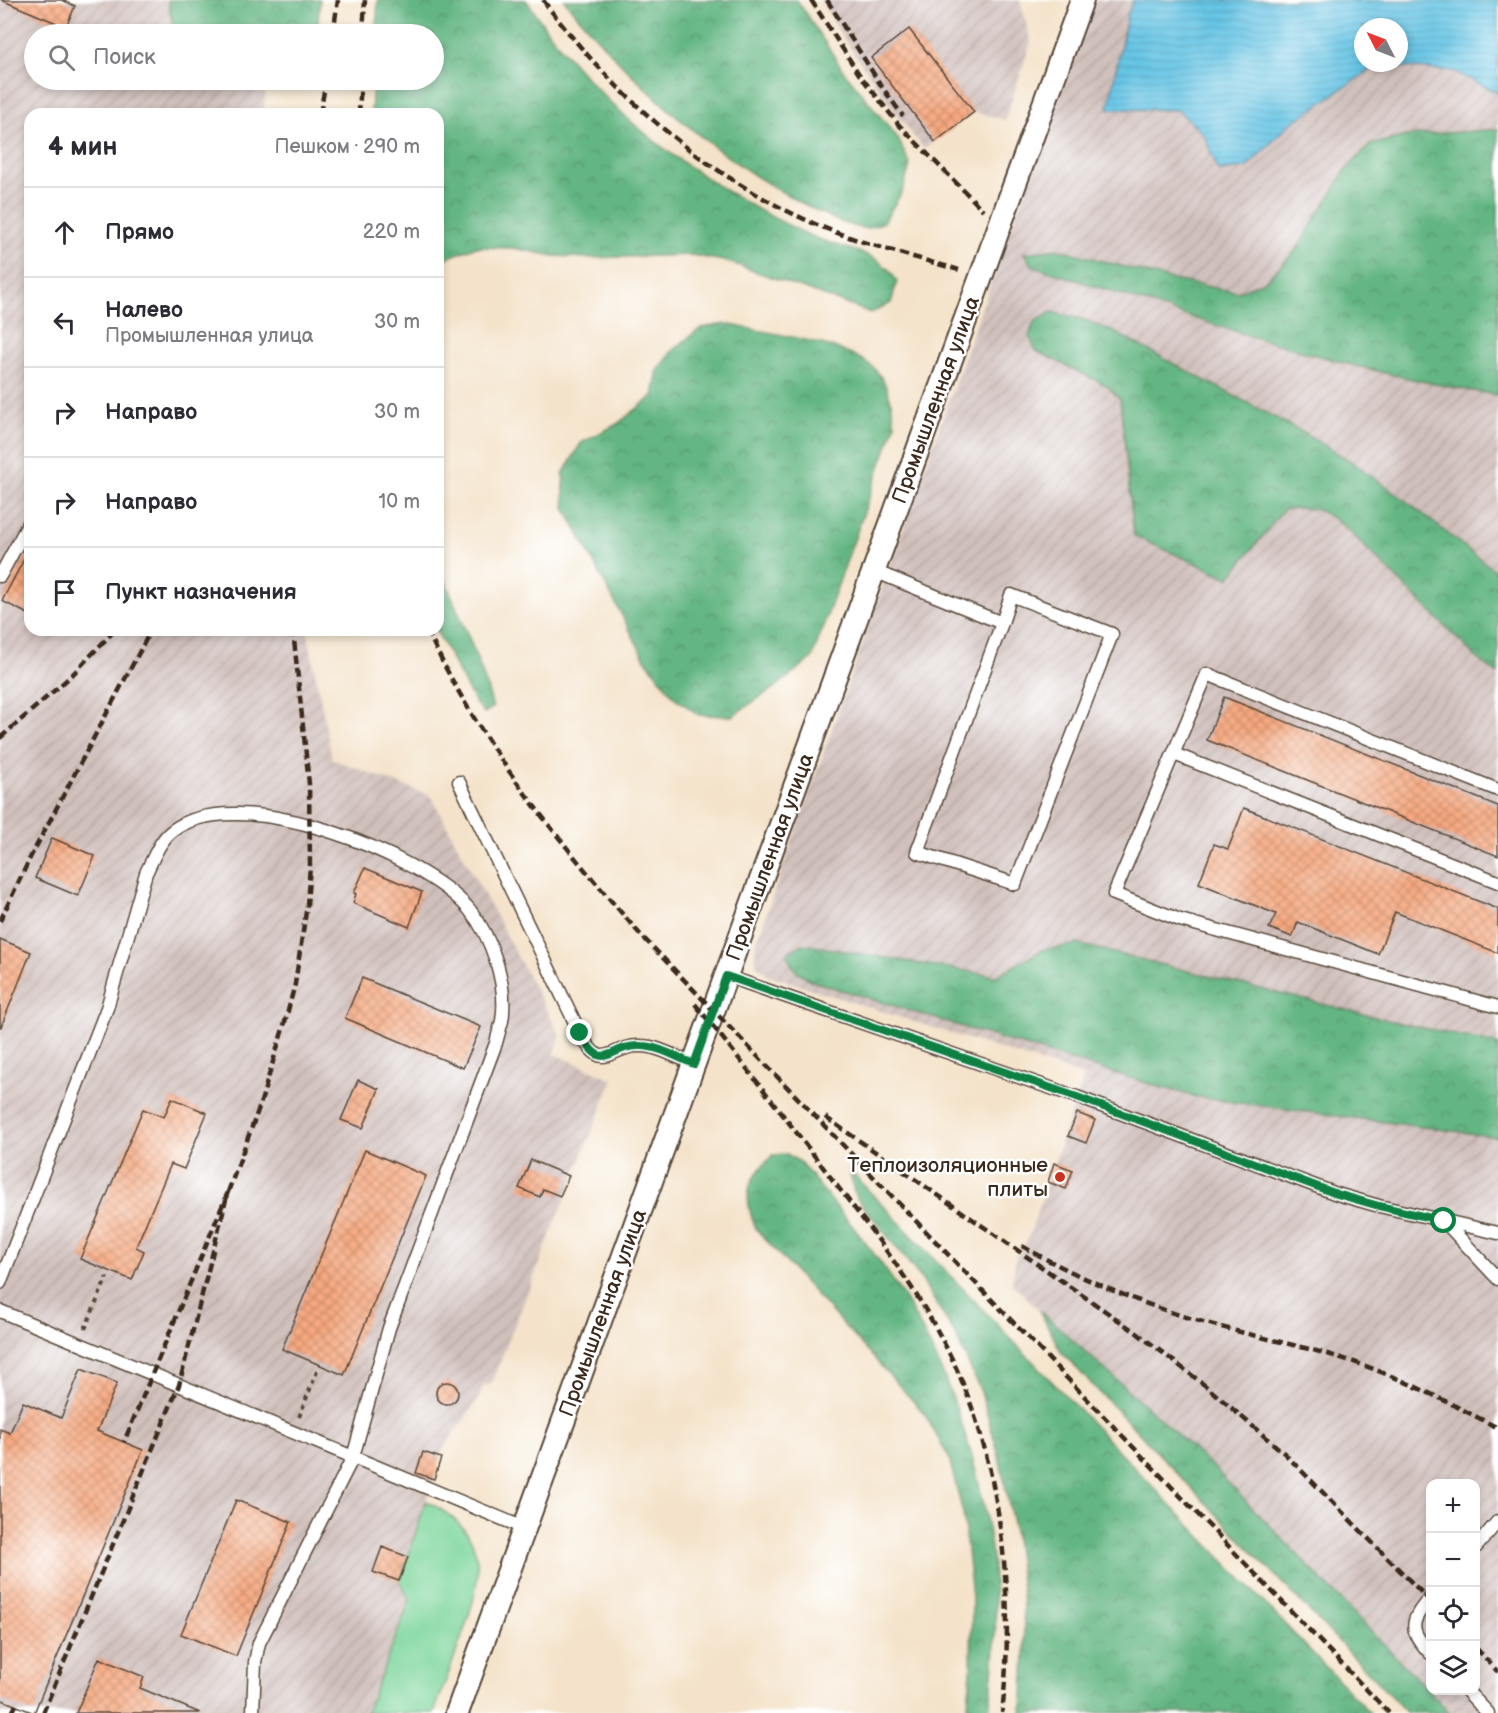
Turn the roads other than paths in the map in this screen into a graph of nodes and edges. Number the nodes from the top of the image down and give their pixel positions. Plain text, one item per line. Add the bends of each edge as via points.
1 (1082, 0) edge
2 (24, 532) edge
3 (874, 571) junction
4 (0, 576) edge
5 (1002, 623) junction
6 (1174, 754) junction
7 (459, 782) dead end
8 (1498, 790) edge
9 (1498, 882) edge
10 (726, 976) junction
11 (1498, 1006) edge
12 (694, 1064) junction
13 (1444, 1221) junction
14 (1498, 1233) edge
15 (1498, 1279) edge
16 (0, 1283) edge
17 (0, 1311) edge
18 (353, 1457) junction
19 (1498, 1521) edge
20 (524, 1528) junction
21 (1480, 1542) edge
22 (1426, 1604) edge
23 (1426, 1648) edge
24 (1471, 1695) edge
25 (253, 1713) edge
26 (457, 1713) edge
27 (1488, 1713) edge

1 - 3 street, Промышленная улица
2 - 4 lane
3 - 5 lane
3 - 10 street, Промышленная улица
5 - 5 lane via 1011,595 1112,634 1015,884 917,852
6 - 8 lane via 1207,674
6 - 9 lane
6 - 11 lane via 1114,894 1180,920
7 - 12 lane via 592,1052 610,1055 642,1046
10 - 12 street, Промышленная улица
10 - 13 lane via 1077,1097 1337,1194
12 - 20 street, Промышленная улица
13 - 14 lane
13 - 15 lane
16 - 18 lane via 107,1008 146,873 172,831 194,819 221,813 247,814 320,829 400,859 450,891 470,910 498,966 502,1019 389,1328
17 - 18 lane
18 - 20 lane
18 - 25 lane via 259,1643
19 - 21 lane
20 - 26 street, Промышленная улица
22 - 23 lane via 1415,1620 1414,1630
24 - 27 lane

